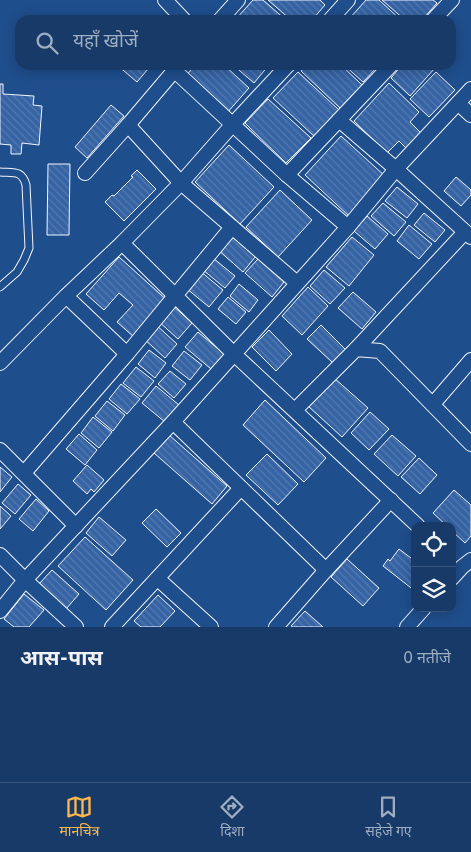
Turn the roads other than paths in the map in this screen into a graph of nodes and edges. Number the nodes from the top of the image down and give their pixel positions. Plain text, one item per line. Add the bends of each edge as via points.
1 (165, 0) edge
2 (238, 0) edge
3 (348, 0) edge
4 (452, 0) edge
5 (179, 15) edge
6 (224, 15) edge
7 (334, 15) edge
8 (438, 15) edge
9 (174, 70) edge
10 (178, 70) edge
11 (283, 70) edge
12 (386, 70) edge
13 (471, 90) edge
14 (458, 103) junction
15 (471, 115) edge
16 (339, 120) junction
17 (233, 124) junction
18 (128, 125) junction
19 (396, 169) junction
20 (0, 172) edge
21 (85, 173) dead end
22 (287, 175) junction
23 (181, 183) junction
24 (232, 227) junction
25 (348, 227) junction
26 (468, 234) edge
27 (122, 243) junction
28 (297, 283) junction
29 (0, 287) edge
30 (66, 296) junction
31 (176, 296) junction
32 (356, 349) junction
33 (127, 354) junction
34 (234, 354) junction
35 (471, 360) edge
36 (0, 363) edge
37 (433, 404) junction
38 (295, 410) junction
39 (173, 422) junction
40 (471, 444) edge
41 (0, 450) edge
42 (24, 474) junction
43 (240, 488) junction
44 (391, 500) junction
45 (414, 522) edge
46 (76, 526) junction
47 (0, 555) edge
48 (326, 570) junction
49 (158, 578) junction
50 (25, 580) junction
51 (0, 611) edge
52 (420, 612) edge
53 (76, 627) edge
54 (112, 627) edge
55 (211, 627) edge
56 (276, 627) edge
57 (407, 627) edge

1 - 5 street
2 - 6 street
3 - 7 street
4 - 8 street
9 - 18 street
10 - 17 street
11 - 17 street
12 - 16 street
13 - 14 street
14 - 15 street
14 - 19 street
16 - 19 street
16 - 22 street
17 - 22 street
17 - 23 street
18 - 21 street
18 - 23 street
19 - 25 street
19 - 26 street
20 - 29 lane via 17,173 24,178 28,248 17,272
22 - 25 street
23 - 24 street
23 - 27 street
24 - 28 street
24 - 31 street
25 - 28 street
26 - 32 street
27 - 30 street
27 - 31 street
28 - 34 street
30 - 33 street
30 - 36 street
31 - 33 street
31 - 34 street
32 - 37 street via 380,351
32 - 38 street
33 - 42 street
34 - 38 street
34 - 39 street
35 - 37 street
37 - 40 street
38 - 44 street
39 - 43 street
39 - 46 street
41 - 42 street
42 - 46 street
43 - 48 street
43 - 49 street
44 - 45 street
44 - 48 street
46 - 50 street
47 - 50 street
48 - 56 street
49 - 54 street
49 - 55 street
50 - 51 street
50 - 53 street
52 - 57 street

